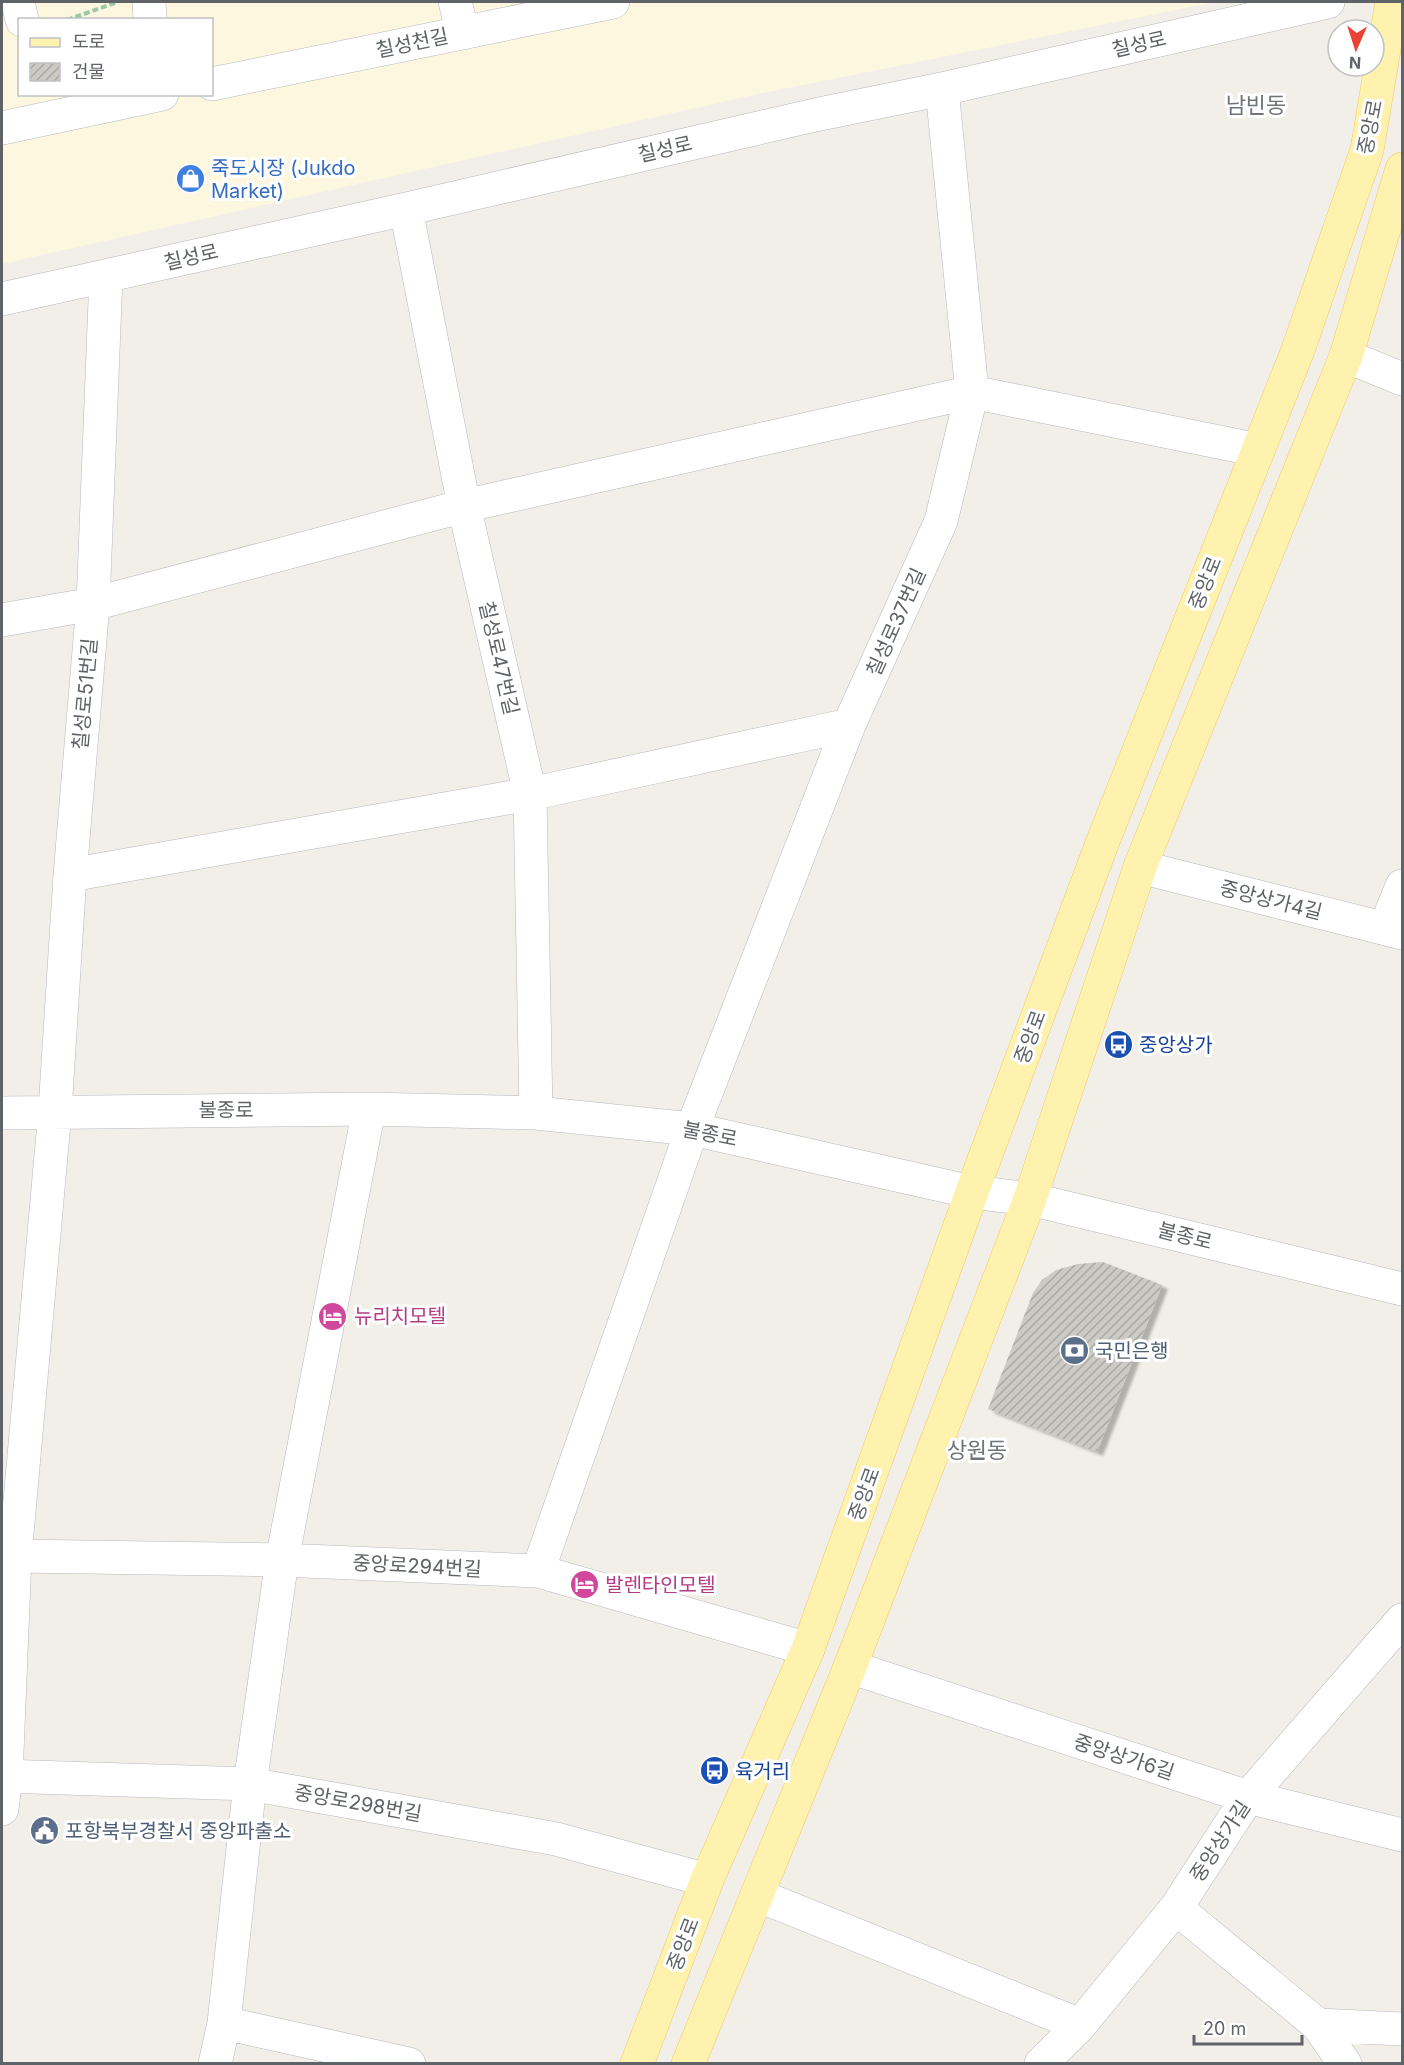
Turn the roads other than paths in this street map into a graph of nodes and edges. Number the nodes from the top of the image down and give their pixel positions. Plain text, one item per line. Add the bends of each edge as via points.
1 (18, 2) edge
2 (149, 2) edge
3 (455, 2) edge
4 (613, 2) edge
5 (1328, 2) edge
6 (1392, 2) edge
7 (22, 18) edge
8 (150, 18) edge
9 (463, 33) junction
10 (213, 84) edge
11 (942, 89) junction
12 (151, 96) edge
13 (2, 128) edge
14 (1402, 169) edge
15 (405, 209) junction
16 (106, 276) junction
17 (2, 299) edge
18 (1346, 356) junction
19 (1402, 379) edge
20 (972, 392) junction
21 (1258, 450) junction
22 (464, 506) junction
23 (93, 604) junction
24 (2, 620) edge
25 (849, 725) junction
26 (530, 794) junction
27 (1140, 867) junction
28 (70, 875) junction
29 (1402, 886) edge
30 (1394, 931) edge
31 (369, 1109) junction
32 (55, 1112) junction
33 (2, 1113) edge
34 (537, 1113) junction
35 (692, 1129) junction
36 (972, 1192) junction
37 (1030, 1199) junction
38 (1397, 1279) edge
39 (15, 1556) junction
40 (282, 1560) junction
41 (538, 1571) junction
42 (1402, 1620) edge
43 (808, 1648) junction
44 (850, 1667) junction
45 (4, 1776) edge
46 (250, 1784) junction
47 (1248, 1797) junction
48 (2, 1809) edge
49 (1402, 1834) edge
50 (707, 1880) junction
51 (757, 1895) junction
52 (1176, 1908) junction
53 (224, 2023) junction
54 (1080, 2025) junction
55 (1318, 2025) junction
56 (1402, 2029) edge
57 (215, 2064) edge
58 (409, 2064) edge
59 (637, 2064) edge
60 (688, 2064) edge
61 (1041, 2064) edge
62 (1345, 2064) edge

1 - 7 street
2 - 8 street
3 - 9 street
4 - 9 street, 칠성천길
5 - 11 street, 칠성로
6 - 21 main road, 중앙로 via 1367,150 1298,350
9 - 10 street, 칠성천길
11 - 15 street, 칠성로
11 - 20 street, 칠성로37번길
12 - 13 street
14 - 18 main road, 중앙로
15 - 16 street, 칠성로
15 - 22 street, 칠성로47번길
16 - 17 street, 칠성로
16 - 23 street, 칠성로51번길
18 - 19 street
18 - 27 main road, 중앙로
20 - 21 street
20 - 22 street
20 - 25 street, 칠성로37번길 via 941,521
21 - 36 main road, 중앙로 via 1103,841
22 - 23 street
22 - 26 street, 칠성로47번길
23 - 24 street
23 - 28 street, 칠성로51번길
25 - 26 street
25 - 35 street, 칠성로37번길
26 - 28 street
26 - 34 street, 칠성로47번길
27 - 30 street, 중앙상가4길
27 - 37 main road, 중앙로
28 - 32 street, 칠성로51번길
29 - 30 street
31 - 32 street, 불종로
31 - 34 street, 불종로
31 - 40 street
32 - 33 street, 불종로
32 - 39 street, 칠성로51번길
34 - 35 street, 불종로
35 - 36 street, 불종로
35 - 41 street, 칠성로37번길
36 - 37 street, 불종로
36 - 43 main road, 중앙로
37 - 38 street, 불종로
37 - 44 main road, 중앙로
39 - 40 street, 중앙로294번길
39 - 45 street, 칠성로51번길
40 - 41 street, 중앙로294번길
40 - 46 street
41 - 43 street, 중앙로294번길
42 - 47 street, 중앙상가길
43 - 50 main road, 중앙로
44 - 47 street, 중앙상가6길
44 - 51 main road, 중앙로
45 - 46 street, 중앙로298번길
45 - 48 street, 칠성로51번길
46 - 50 street, 중앙로298번길 via 556,1839
46 - 53 street
47 - 49 street, 중앙상가6길
47 - 52 street, 중앙상가길
50 - 59 main road, 중앙로
51 - 54 street
51 - 60 main road, 중앙로
52 - 54 street, 중앙상가길
52 - 55 street
53 - 57 street
53 - 58 street
54 - 61 street, 중앙상가길
55 - 56 street
55 - 62 street

